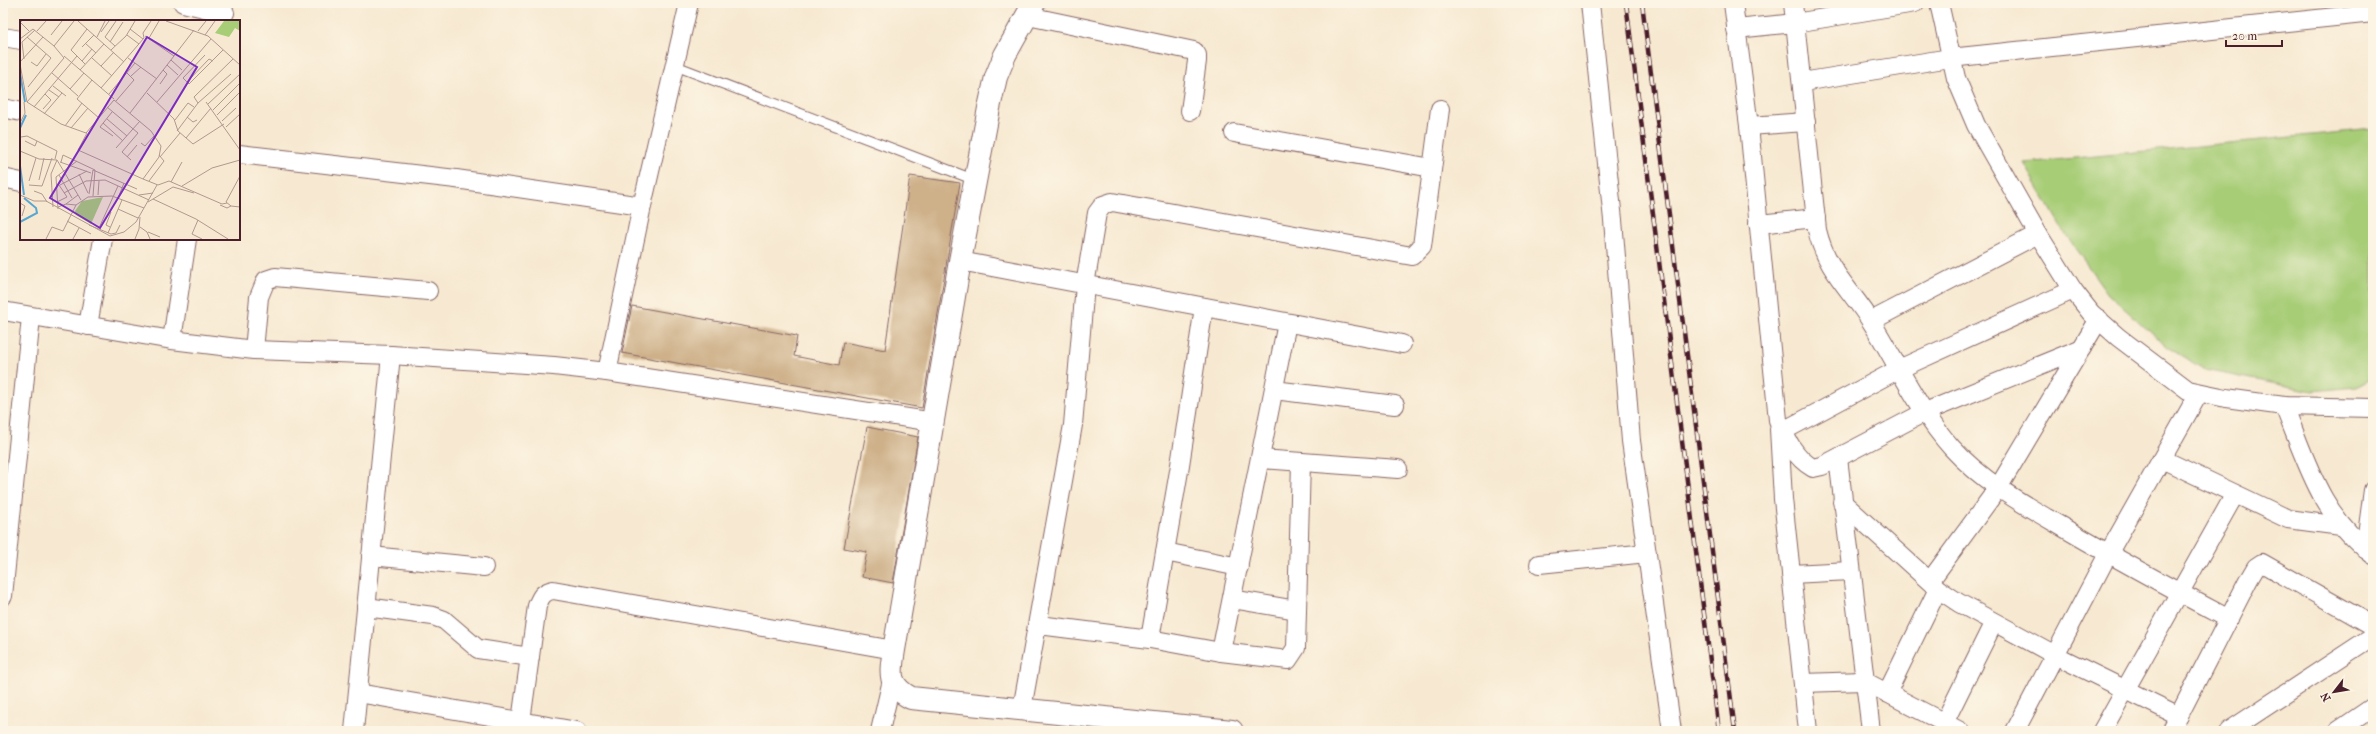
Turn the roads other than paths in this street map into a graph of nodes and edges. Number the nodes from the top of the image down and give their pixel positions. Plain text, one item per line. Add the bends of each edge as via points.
1 (182, 3) edge
2 (689, 3) edge
3 (1590, 3) edge
4 (1733, 3) edge
5 (1793, 3) edge
6 (1914, 3) edge
7 (1939, 3) edge
8 (1031, 9) edge
9 (225, 12) edge
10 (2373, 13) edge
11 (1795, 23) junction
12 (1736, 29) junction
13 (3, 36) edge
14 (20, 40) edge
15 (1950, 58) junction
16 (676, 66) junction
17 (1802, 82) junction
18 (3, 108) edge
19 (1440, 109) dead end
20 (1190, 111) dead end
21 (20, 112) edge
22 (1806, 122) junction
23 (1749, 126) junction
24 (1234, 133) dead end
25 (240, 154) edge
26 (1432, 168) junction
27 (3, 178) edge
28 (975, 180) junction
29 (20, 182) edge
30 (642, 206) junction
31 (1816, 218) junction
32 (1758, 224) junction
33 (2038, 234) junction
34 (103, 240) edge
35 (187, 240) edge
36 (960, 260) junction
37 (1085, 285) junction
38 (2073, 290) junction
39 (428, 291) dead end
40 (1204, 307) junction
41 (3, 311) edge
42 (31, 317) junction
43 (2099, 319) junction
44 (1871, 321) junction
45 (1287, 323) junction
46 (88, 326) junction
47 (172, 340) junction
48 (1402, 344) dead end
49 (2082, 348) junction
50 (254, 350) junction
51 (391, 355) junction
52 (1899, 369) junction
53 (607, 372) junction
54 (1274, 390) junction
55 (2199, 393) junction
56 (1395, 406) dead end
57 (2284, 406) junction
58 (2373, 408) edge
59 (1925, 412) junction
60 (934, 422) junction
61 (1781, 426) junction
62 (1838, 458) junction
63 (1261, 459) junction
64 (2162, 459) junction
65 (1301, 462) junction
66 (1398, 469) dead end
67 (1998, 488) junction
68 (2373, 490) edge
69 (2235, 494) junction
70 (1842, 502) junction
71 (2341, 526) junction
72 (1165, 552) junction
73 (2369, 552) edge
74 (1647, 553) junction
75 (2108, 554) junction
76 (371, 556) junction
77 (1539, 564) dead end
78 (1239, 567) junction
79 (484, 568) dead end
80 (1850, 570) junction
81 (1791, 574) junction
82 (1934, 585) junction
83 (2180, 593) junction
84 (3, 596) edge
85 (1232, 599) junction
86 (366, 607) junction
87 (1297, 610) junction
88 (2229, 620) junction
89 (1994, 624) junction
90 (1039, 625) junction
91 (2373, 626) edge
92 (2373, 636) edge
93 (1150, 639) junction
94 (894, 650) junction
95 (1221, 652) junction
96 (2055, 655) junction
97 (530, 657) junction
98 (892, 680) junction
99 (1864, 681) junction
100 (1803, 683) junction
101 (2124, 688) junction
102 (358, 693) junction
103 (1887, 693) junction
104 (2373, 707) edge
105 (1022, 709) junction
106 (521, 721) junction
107 (2175, 724) edge
108 (1952, 727) edge
109 (1190, 729) edge
110 (354, 731) edge
111 (577, 731) edge
112 (880, 731) edge
113 (1232, 731) edge
114 (1672, 731) edge
115 (1808, 731) edge
116 (1871, 731) edge
117 (2015, 731) edge
118 (2102, 731) edge
119 (2229, 731) edge
120 (2338, 731) edge

1 - 9 street
2 - 16 street
3 - 74 street via 1613,220 1631,442
4 - 12 street
5 - 11 street
6 - 11 street
7 - 15 street
8 - 20 street via 1194,51 1197,61
8 - 28 street via 996,77
10 - 15 street
11 - 12 street
11 - 17 street
12 - 23 street
13 - 14 street
15 - 17 street
15 - 33 street via 1976,125
16 - 28 lane
16 - 30 street
17 - 22 street
18 - 21 street
19 - 26 street
22 - 23 street
22 - 31 street
23 - 32 street
24 - 26 street
25 - 30 street via 456,179
26 - 37 street via 1422,246 1412,256 1112,202 1096,213
27 - 29 street
28 - 36 street
30 - 53 street
31 - 32 street
31 - 44 street via 1821,245 1828,262
32 - 61 street
33 - 38 street
33 - 44 street
34 - 46 street
35 - 47 street
36 - 37 street
36 - 60 street
37 - 40 street
37 - 90 street via 1074,425
38 - 43 street
38 - 52 street
39 - 50 street via 275,277 266,280 259,297
40 - 45 street
40 - 72 street
41 - 42 street
42 - 46 street
42 - 84 street
43 - 49 street
43 - 55 street via 2178,383
44 - 52 street
45 - 48 street
45 - 54 street
46 - 47 street
47 - 50 street
49 - 59 street
49 - 67 street
50 - 51 street
51 - 53 street
51 - 76 street
52 - 59 street
52 - 61 street
53 - 60 street
54 - 56 street
54 - 63 street
55 - 57 street
55 - 64 street
57 - 58 street
57 - 71 street via 2323,499
59 - 62 street
59 - 67 street via 1953,449
60 - 94 street
61 - 62 street via 1804,463 1813,468
61 - 81 street via 1783,499
62 - 70 street
63 - 65 street
63 - 78 street
64 - 69 street
64 - 75 street
65 - 66 street
65 - 87 street
67 - 75 street
67 - 82 street
68 - 73 street
69 - 71 street via 2288,519
69 - 83 street
70 - 80 street
70 - 82 street
71 - 73 street
72 - 78 street
72 - 93 street
74 - 77 street
74 - 114 street
75 - 83 street
75 - 96 street
76 - 79 street
76 - 86 street
78 - 85 street
80 - 81 street
80 - 99 street
81 - 100 street
82 - 89 street
82 - 103 street
83 - 88 street
83 - 101 street
85 - 87 street
85 - 95 street
86 - 97 street via 433,616 444,620 478,649
86 - 102 street
87 - 95 street via 1296,648 1288,660
88 - 91 street via 2256,567 2262,563
88 - 107 street
89 - 96 street
89 - 108 street
90 - 93 street
90 - 105 street
92 - 119 street
93 - 95 street
94 - 97 street via 553,590 545,592 537,606
94 - 98 street
96 - 101 street
96 - 117 street
97 - 106 street
98 - 105 street via 899,692 911,698
98 - 112 street
99 - 100 street
99 - 103 street
99 - 116 street
100 - 115 street
101 - 107 street
101 - 118 street
102 - 106 street
102 - 110 street
103 - 108 street
104 - 120 street
105 - 109 street
106 - 111 street
109 - 113 street

